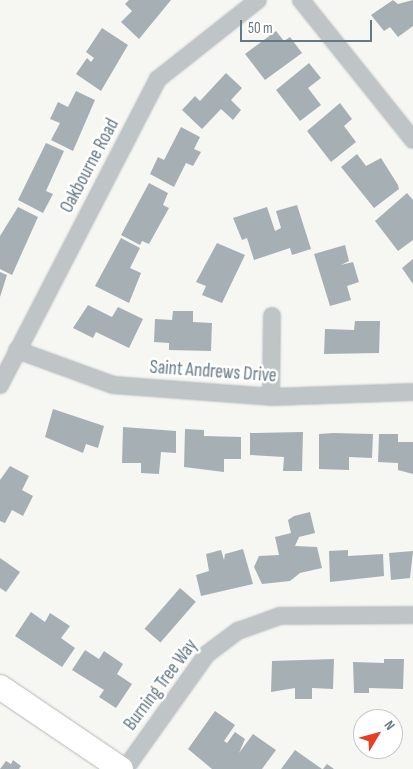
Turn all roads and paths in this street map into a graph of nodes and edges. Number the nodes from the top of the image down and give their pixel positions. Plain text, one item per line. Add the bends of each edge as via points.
1 (258, 0) edge
2 (301, 0) edge
3 (413, 140) edge
4 (272, 316) dead end
5 (17, 350) junction
6 (0, 385) edge
7 (413, 392) edge
8 (271, 397) junction
9 (413, 615) edge
10 (0, 686) edge
11 (123, 769) edge

1 - 5 street, Oakbourne Road via 158,80
2 - 3 street
4 - 8 street
5 - 6 street, Oakbourne Road
5 - 8 street, Saint Andrews Drive via 113,385
7 - 8 street, Saint Andrews Drive
9 - 11 street, Burning Tree Way via 280,616 238,631 207,654
10 - 11 main road

